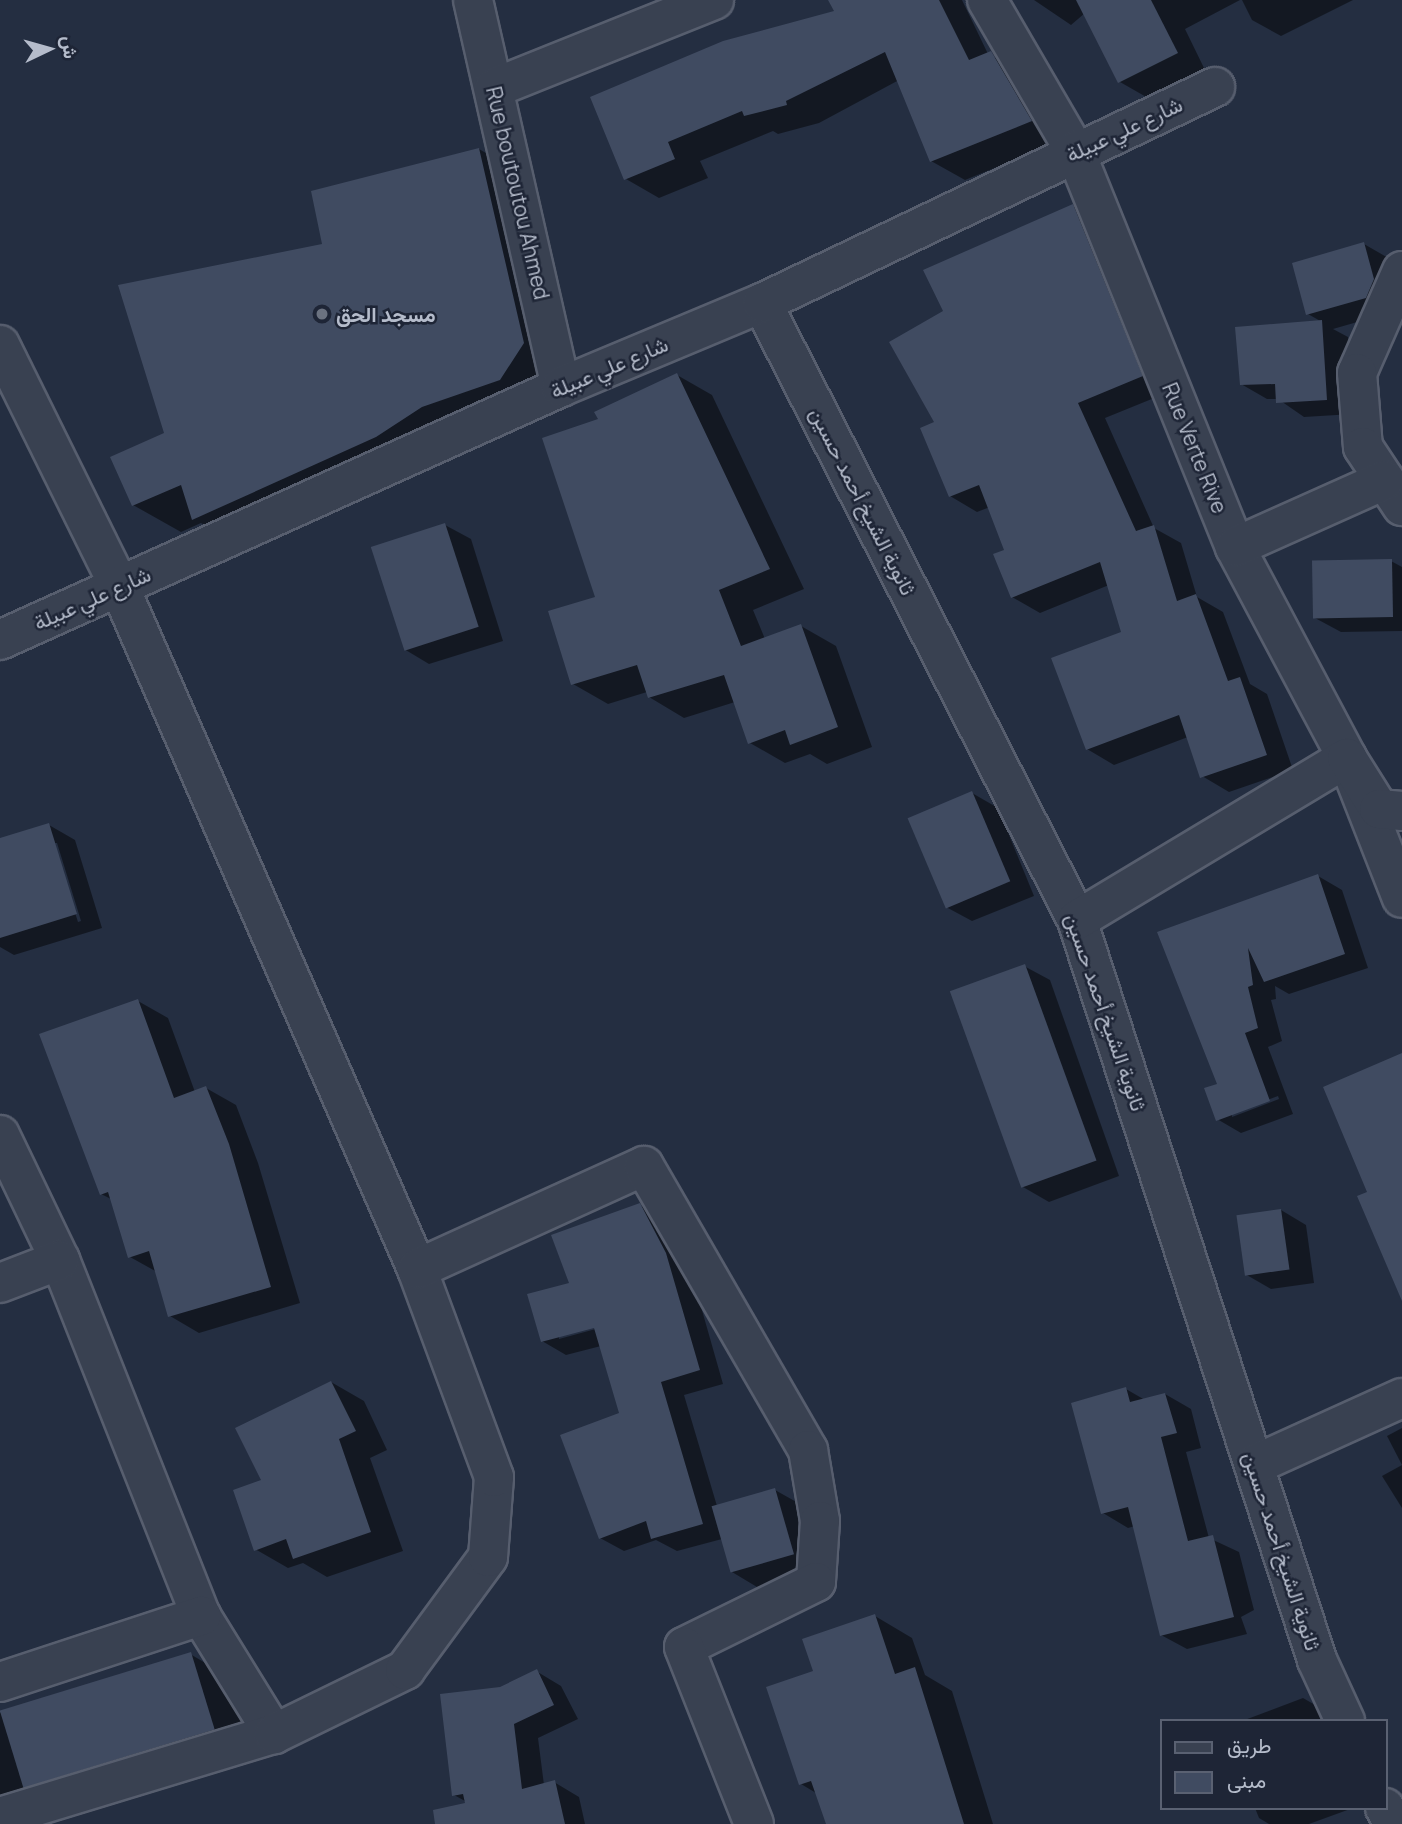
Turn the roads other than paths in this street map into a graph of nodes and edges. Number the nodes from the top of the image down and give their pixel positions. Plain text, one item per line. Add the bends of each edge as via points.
1 (473, 0) edge
2 (714, 0) edge
3 (987, 0) edge
4 (1215, 87) dead end
5 (494, 88) junction
6 (1075, 151) junction
7 (1402, 271) edge
8 (762, 303) junction
9 (0, 345) edge
10 (561, 387) junction
11 (1393, 493) edge
12 (1235, 547) junction
13 (119, 586) junction
14 (0, 640) edge
15 (1347, 758) junction
16 (1402, 811) edge
17 (1402, 898) edge
18 (1077, 920) junction
19 (0, 1135) edge
20 (61, 1260) junction
21 (417, 1269) junction
22 (0, 1283) edge
23 (1402, 1398) edge
24 (1254, 1465) junction
25 (201, 1616) junction
26 (0, 1682) edge
27 (1344, 1719) edge
28 (274, 1734) junction
29 (0, 1817) edge
30 (754, 1824) edge

1 - 5 street, Rue boutoutou Ahmed
2 - 5 street
3 - 6 street, Rue Verte Rive
4 - 6 street, شارع علي عبيلة
5 - 10 street, Rue boutoutou Ahmed
6 - 8 street, شارع علي عبيلة
6 - 12 street, Rue Verte Rive
7 - 11 street via 1357,373 1363,447
8 - 10 street, شارع علي عبيلة
8 - 18 street, ثانوية الشيخ أحمد حسين
9 - 13 street
10 - 13 street, شارع علي عبيلة
11 - 12 street
12 - 15 street, Rue Verte Rive
13 - 14 street, شارع علي عبيلة
13 - 21 street
15 - 16 street via 1378,809
15 - 17 street, Rue Verte Rive
15 - 18 street
18 - 24 street, ثانوية الشيخ أحمد حسين
19 - 20 street
20 - 22 street
20 - 25 street
21 - 28 street via 494,1477 488,1557 405,1670
21 - 30 street via 644,1166 808,1450 818,1509 816,1582 684,1647
23 - 24 street
24 - 27 street, ثانوية الشيخ أحمد حسين via 1317,1660
25 - 26 street
25 - 28 street
28 - 29 street

